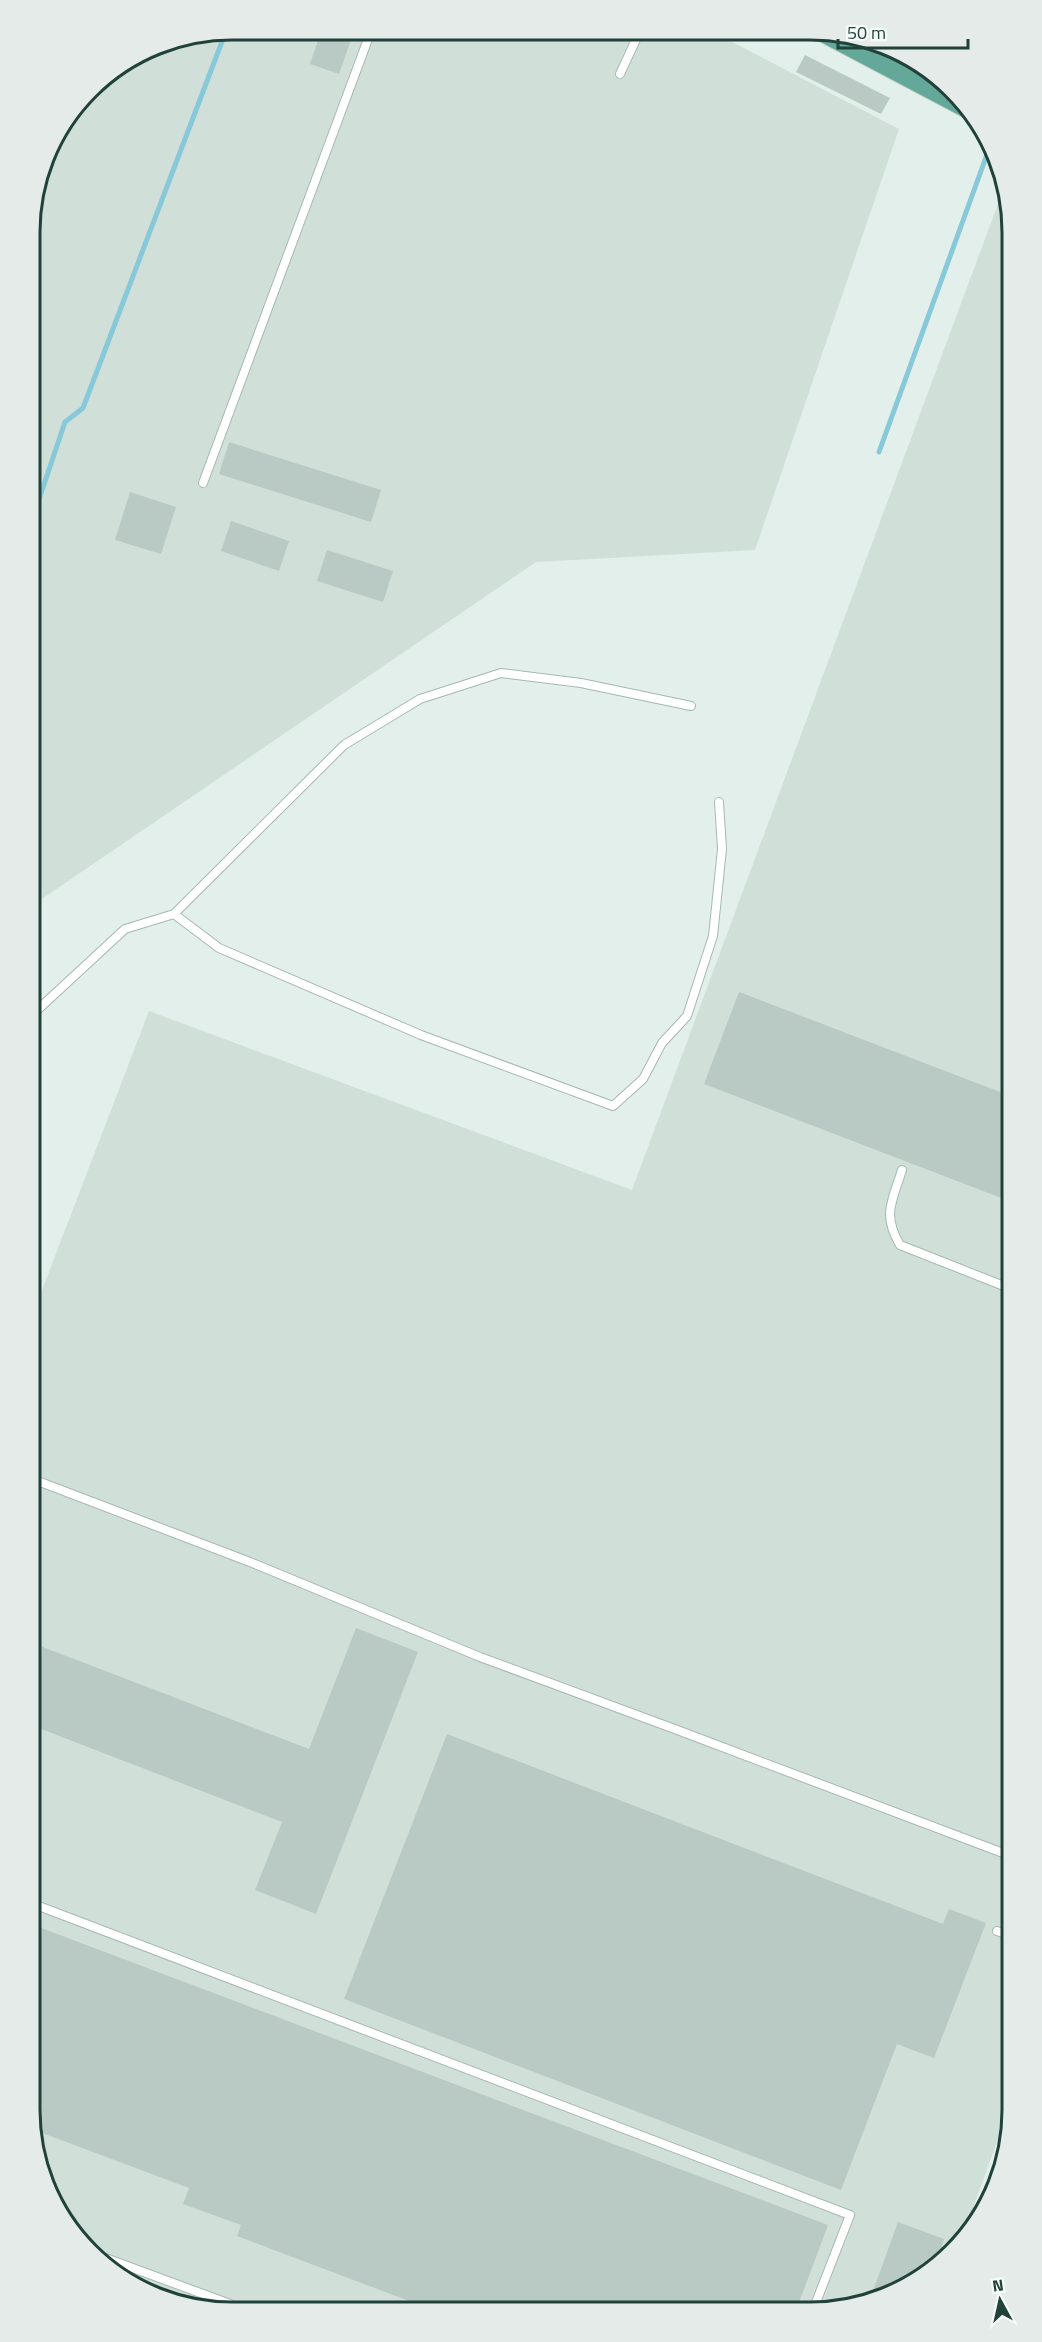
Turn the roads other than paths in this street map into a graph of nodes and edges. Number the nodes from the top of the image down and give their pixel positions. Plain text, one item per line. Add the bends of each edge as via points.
1 (368, 40) edge
2 (636, 40) edge
3 (843, 43) edge
4 (620, 74) dead end
5 (946, 98) edge
6 (203, 483) dead end
7 (691, 706) dead end
8 (719, 802) dead end
9 (174, 914) junction
10 (41, 1007) edge
11 (902, 1170) dead end
12 (1001, 1285) edge
13 (40, 1482) edge
14 (1001, 1852) edge
15 (40, 1907) edge
16 (997, 1931) dead end
17 (1001, 1932) edge
18 (116, 2262) edge
19 (222, 2301) edge
20 (817, 2301) edge

1 - 6 lane
2 - 4 lane
3 - 5 main road
7 - 9 lane via 581,683 501,673 420,699 344,745
8 - 9 lane via 722,849 713,936 687,1016 662,1043 643,1079 614,1106 421,1035 219,948
9 - 10 lane via 125,929
11 - 12 lane via 890,1211 891,1229 900,1245
13 - 14 lane via 480,1657
15 - 20 lane via 850,2215
16 - 17 lane
18 - 19 lane

